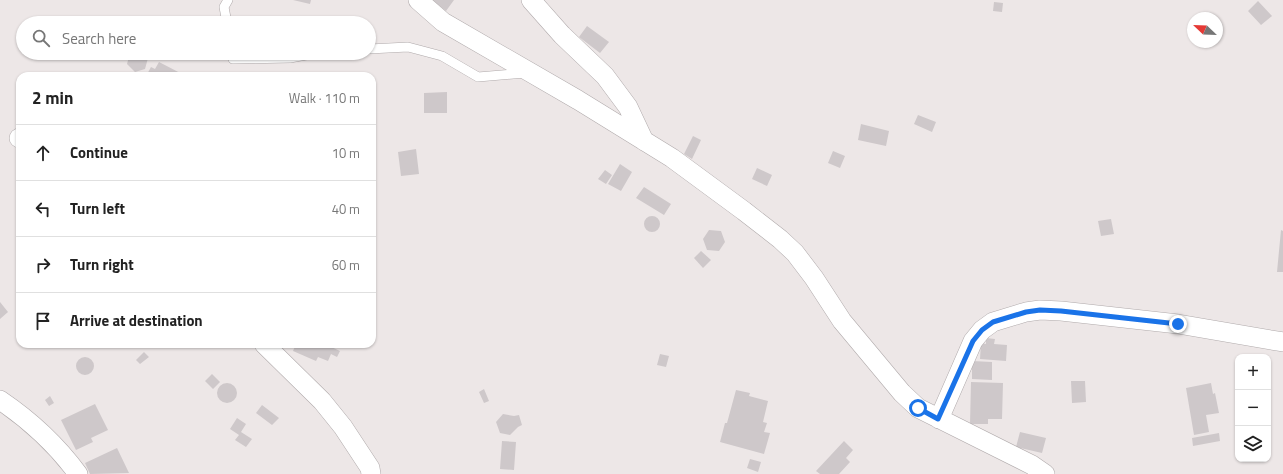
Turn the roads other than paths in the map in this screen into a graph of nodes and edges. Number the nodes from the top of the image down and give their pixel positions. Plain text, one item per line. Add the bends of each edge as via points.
1 (228, 0) edge
2 (418, 0) edge
3 (531, 0) edge
4 (226, 16) edge
5 (376, 49) edge
6 (530, 72) junction
7 (644, 140) junction
8 (1283, 342) edge
9 (268, 348) edge
10 (0, 400) edge
11 (938, 419) junction
12 (78, 474) edge
13 (371, 474) edge
14 (1045, 474) edge

1 - 4 lane via 224,7
2 - 6 street via 443,22
3 - 7 street via 562,35 605,76 628,107
5 - 6 lane via 408,47 442,56 478,77
6 - 7 street
7 - 11 street via 744,211 795,253 842,321 902,393 918,408
8 - 11 street via 1163,322 1061,311 1026,312 993,322 982,330 973,341
9 - 13 street via 322,401 343,427 370,468
10 - 12 street via 52,442
11 - 14 street

